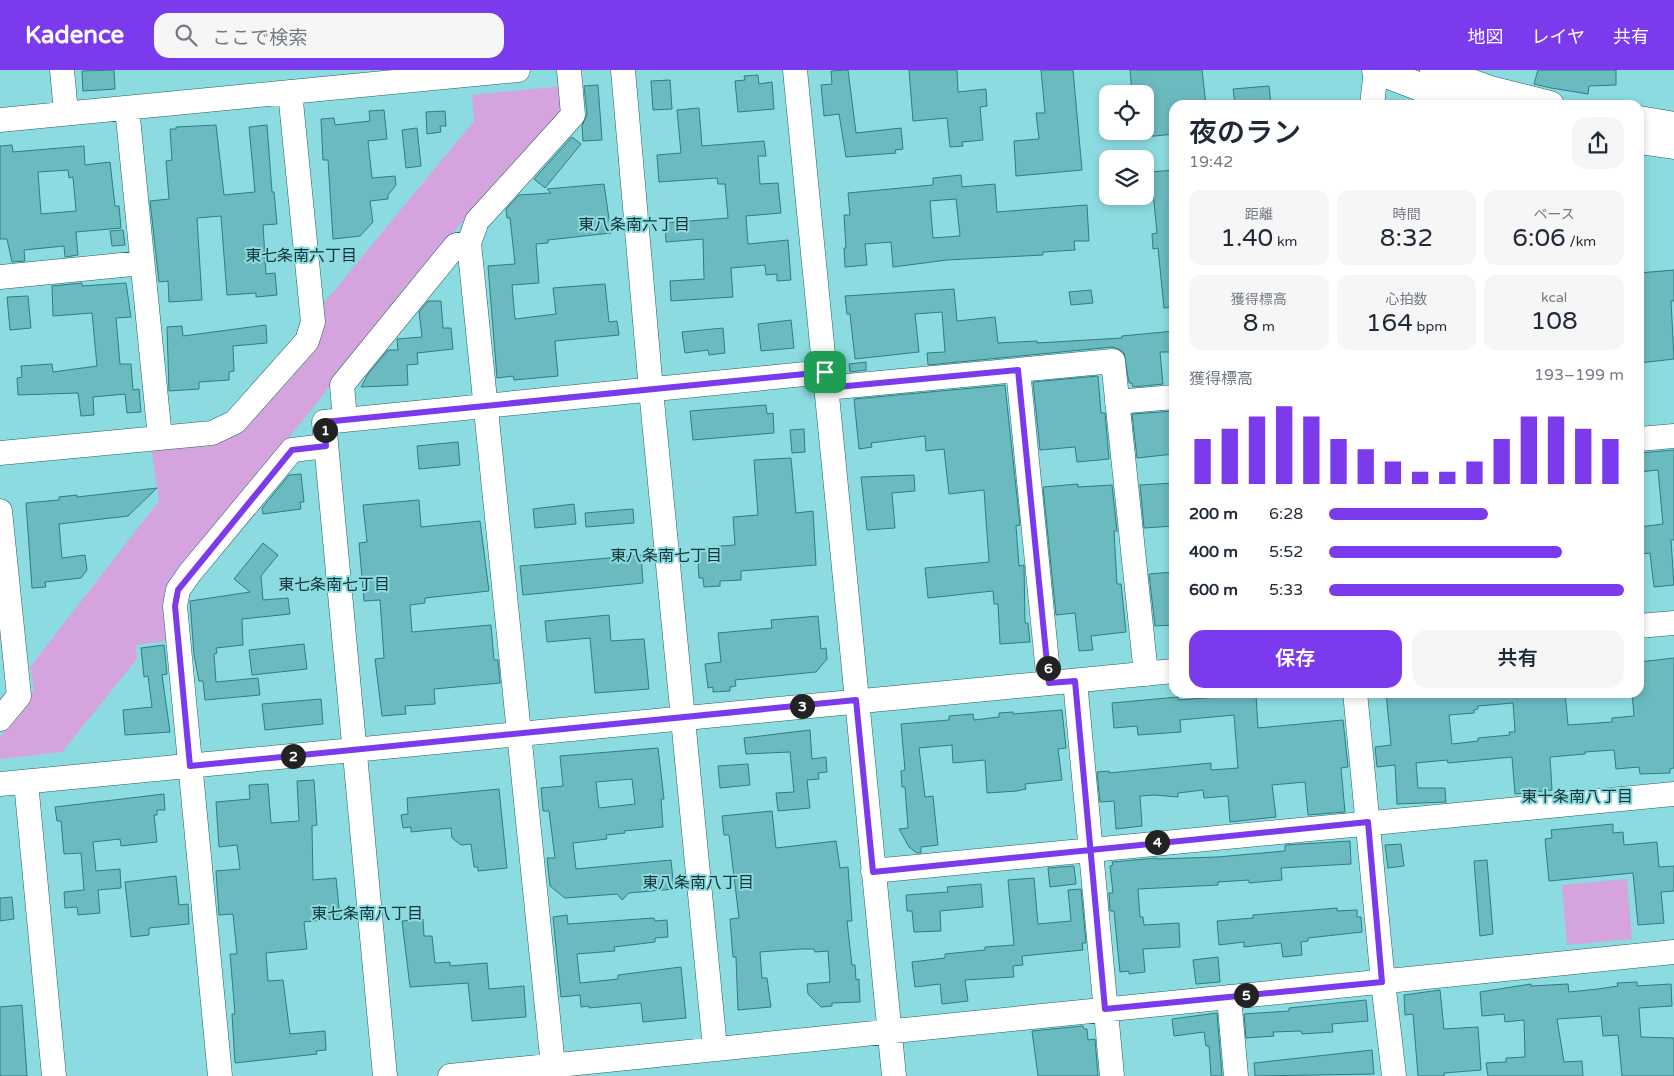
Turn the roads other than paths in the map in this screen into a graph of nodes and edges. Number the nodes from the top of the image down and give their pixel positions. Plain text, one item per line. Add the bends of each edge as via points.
1 (62, 70) edge
2 (518, 70) edge
3 (569, 70) edge
4 (623, 70) edge
5 (795, 70) edge
6 (1376, 70) edge
7 (1434, 70) edge
8 (353, 78) edge
9 (290, 92) junction
10 (1373, 100) edge
11 (1454, 100) edge
12 (1530, 100) edge
13 (128, 108) junction
14 (66, 113) junction
15 (0, 120) edge
16 (1644, 121) edge
17 (1674, 126) edge
18 (1644, 141) edge
19 (1674, 145) edge
20 (469, 243) junction
21 (142, 262) junction
22 (0, 277) edge
23 (1018, 370) junction
24 (826, 380) junction
25 (651, 390) junction
26 (1169, 397) edge
27 (1118, 402) junction
28 (486, 404) junction
29 (345, 419) junction
30 (1674, 436) edge
31 (160, 438) junction
32 (1644, 439) edge
33 (326, 446) junction
34 (0, 453) edge
35 (0, 511) edge
36 (1674, 623) edge
37 (1644, 626) edge
38 (1169, 672) edge
39 (1146, 674) junction
40 (1075, 681) junction
41 (1049, 683) junction
42 (1356, 698) edge
43 (856, 700) junction
44 (0, 719) edge
45 (683, 719) junction
46 (520, 734) junction
47 (355, 750) junction
48 (190, 766) junction
49 (26, 782) junction
50 (0, 784) edge
51 (1674, 794) edge
52 (1368, 822) junction
53 (1091, 849) junction
54 (873, 872) junction
55 (1674, 952) edge
56 (1382, 982) junction
57 (1229, 997) junction
58 (1105, 1009) junction
59 (890, 1030) junction
60 (715, 1048) junction
61 (553, 1071) edge
62 (54, 1076) edge
63 (220, 1076) edge
64 (385, 1076) edge
65 (450, 1076) edge
66 (894, 1076) edge
67 (1112, 1076) edge
68 (1236, 1076) edge
69 (1394, 1076) edge

1 - 14 street
2 - 8 street
3 - 20 street via 573,114 477,221
4 - 25 street
5 - 24 street
6 - 10 street
6 - 11 highway
7 - 12 highway
8 - 9 street
9 - 13 street
9 - 31 street via 313,322 307,341 234,422 212,434
13 - 14 street
13 - 21 street
14 - 15 street
16 - 17 highway
18 - 19 highway
20 - 28 street
20 - 29 street via 456,245 342,385
21 - 22 street
21 - 31 street
23 - 24 street
23 - 27 street via 1113,361
23 - 41 street
24 - 25 street
24 - 43 street
25 - 28 street
25 - 45 street
26 - 27 street
27 - 39 street
28 - 29 street
28 - 46 street
29 - 33 street via 324,422
30 - 32 street
31 - 34 street
33 - 47 street
33 - 48 street via 292,450 178,590 175,606
35 - 44 street via 19,696
36 - 37 street
38 - 39 street
39 - 40 street
40 - 41 street
40 - 53 street
41 - 43 street
42 - 52 street
43 - 45 street
43 - 54 street
45 - 46 street
45 - 60 street
46 - 47 street
46 - 61 street
47 - 48 street
47 - 64 street
48 - 49 street
48 - 63 street
49 - 50 street
49 - 62 street
51 - 52 street
52 - 53 street
52 - 56 street
53 - 54 street
53 - 58 street
54 - 59 street
55 - 56 street
56 - 57 street
56 - 69 street
57 - 58 street
57 - 68 street
58 - 59 street
58 - 67 street
59 - 60 street
59 - 66 street
60 - 61 street
61 - 65 street

